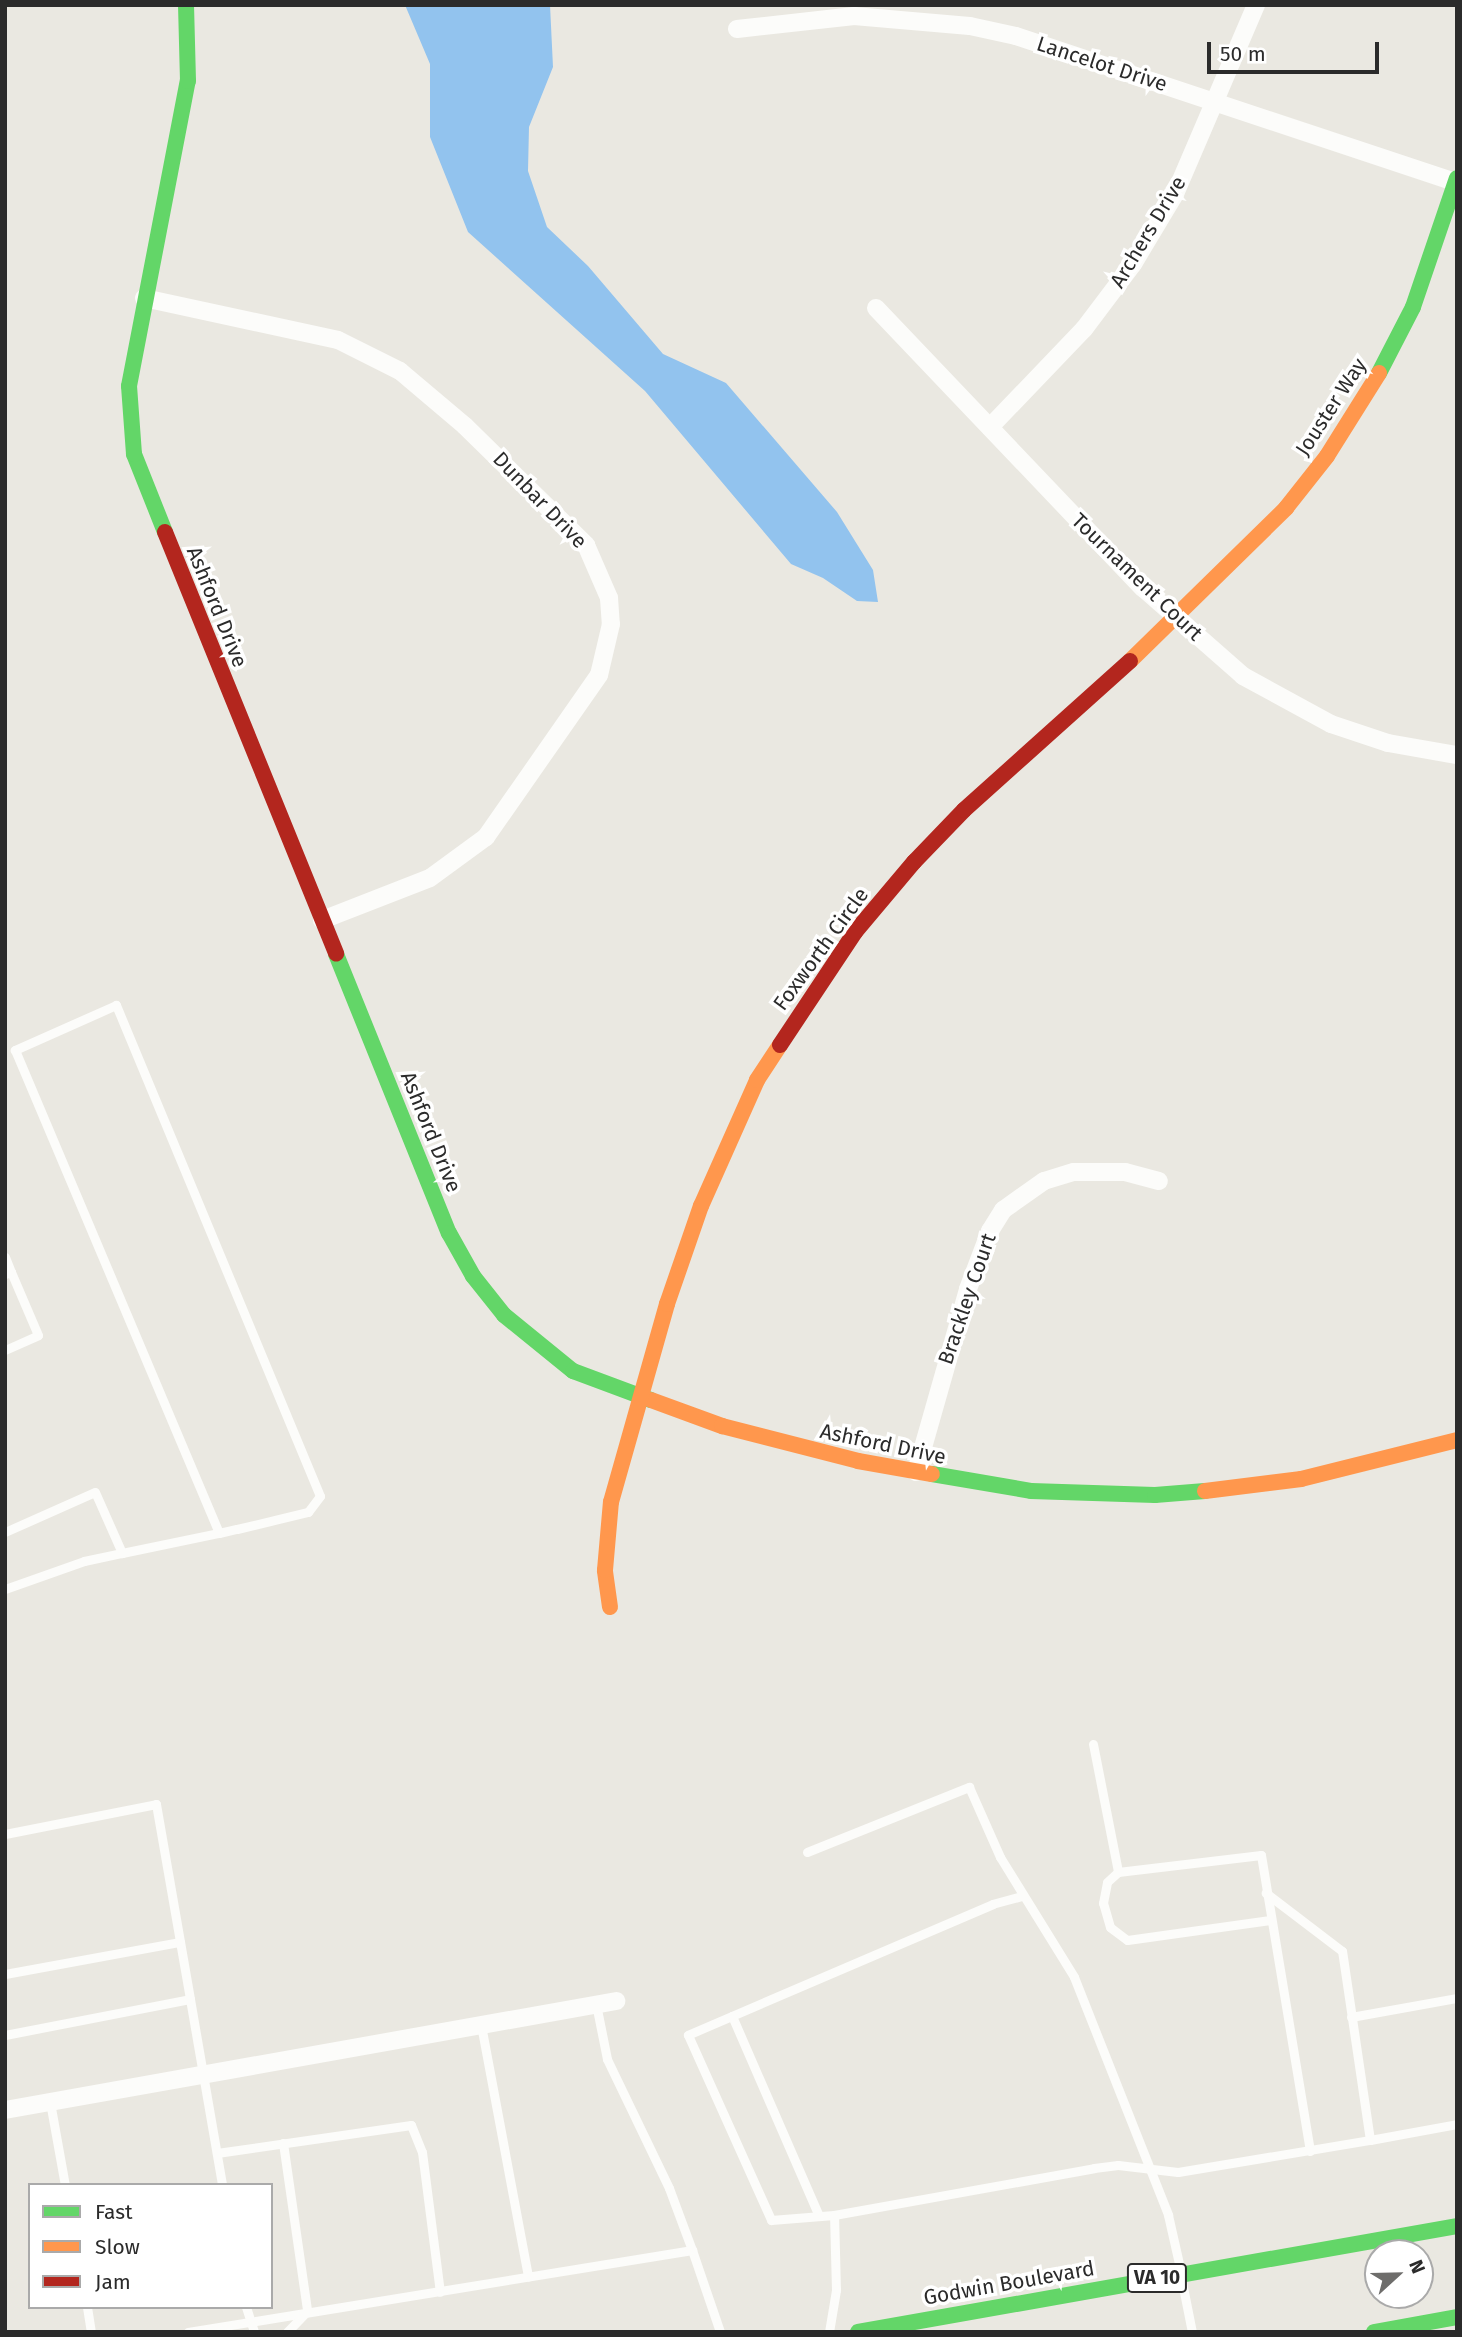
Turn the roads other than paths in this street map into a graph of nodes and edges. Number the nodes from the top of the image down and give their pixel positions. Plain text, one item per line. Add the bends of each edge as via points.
1 (186, 5) edge
2 (1256, 5) edge
3 (737, 29) dead end
4 (1217, 102) junction
5 (1456, 180) edge
6 (144, 298) junction
7 (876, 308) dead end
8 (990, 427) junction
9 (1175, 619) junction
10 (1457, 755) edge
11 (322, 920) junction
12 (1159, 1181) dead end
13 (5, 1257) edge
14 (8, 1273) edge
15 (5, 1350) edge
16 (642, 1398) junction
17 (1457, 1440) edge
18 (916, 1472) junction
19 (5, 1532) edge
20 (219, 1533) junction
21 (122, 1553) junction
22 (5, 1589) edge
23 (610, 1607) dead end
24 (1093, 1744) dead end
25 (5, 1834) edge
26 (807, 1852) dead end
27 (1118, 1872) junction
28 (1266, 1893) junction
29 (1022, 1896) junction
30 (1270, 1920) junction
31 (180, 1942) junction
32 (5, 1974) edge
33 (190, 1998) junction
34 (1457, 1998) edge
35 (616, 2001) dead end
36 (596, 2004) junction
37 (732, 2016) junction
38 (1352, 2017) junction
39 (481, 2025) junction
40 (5, 2035) edge
41 (204, 2075) junction
42 (50, 2102) junction
43 (5, 2110) edge
44 (1457, 2124) edge
45 (1370, 2140) junction
46 (283, 2143) junction
47 (1310, 2151) junction
48 (217, 2153) junction
49 (1149, 2170) junction
50 (65, 2183) edge
51 (222, 2183) edge
52 (834, 2215) junction
53 (819, 2216) junction
54 (1457, 2226) edge
55 (692, 2250) junction
56 (1181, 2274) junction
57 (528, 2277) junction
58 (440, 2292) junction
59 (87, 2309) edge
60 (246, 2309) edge
61 (307, 2311) junction
62 (1457, 2317) edge
63 (249, 2319) junction
64 (91, 2332) edge
65 (188, 2332) edge
66 (254, 2332) edge
67 (287, 2332) edge
68 (720, 2332) edge
69 (830, 2332) edge
70 (858, 2332) edge
71 (1192, 2332) edge
72 (1374, 2332) edge

1 - 6 main road, Ashford Drive via 188,81
2 - 4 street, Archers Drive
3 - 4 street, Lancelot Drive via 854,16 971,26 1016,36
4 - 5 street, Lancelot Drive
4 - 8 street, Archers Drive via 1175,194 1133,264 1084,329
5 - 9 main road, Jouster Way via 1412,307 1357,412 1286,508
6 - 11 main road, Ashford Drive via 129,386 134,454
6 - 11 street, Dunbar Drive via 338,340 400,372 465,426 586,545 609,598 611,624 599,675 486,838 430,878
7 - 8 street, Tournament Court
8 - 9 street, Tournament Court
9 - 10 street, Tournament Court via 1243,676 1286,702 1388,743
9 - 16 main road, Foxworth Circle via 964,810 914,862 855,932 799,1011 751,1092 701,1206 667,1304
11 - 16 main road, Ashford Drive via 449,1233 473,1276 503,1315 559,1362
12 - 18 street, Brackley Court via 1125,1172 1074,1172 1044,1181 1003,1210 968,1289
13 - 14 lane
14 - 15 lane via 38,1335
16 - 18 main road, Ashford Drive via 789,1445
16 - 23 main road, Foxworth Circle via 607,1532
17 - 18 main road, Ashford Drive via 1301,1479 1155,1495 1031,1491
19 - 21 lane via 95,1492
20 - 20 lane via 308,1512 320,1496 116,1005 15,1050
20 - 21 lane
21 - 22 lane via 84,1560
24 - 27 lane
25 - 31 lane via 156,1804
26 - 29 lane via 970,1787
27 - 28 lane via 1261,1855
27 - 30 lane via 1107,1882 1103,1903 1110,1927 1126,1940
28 - 30 lane
28 - 38 lane via 1342,1951
29 - 37 lane via 993,1903
29 - 49 lane via 1074,1977
30 - 47 lane
31 - 32 lane
31 - 33 lane
33 - 40 lane
33 - 41 lane
34 - 38 lane
35 - 36 street
36 - 39 street
36 - 55 lane via 607,2059 669,2188
37 - 53 lane
37 - 53 lane via 688,2035 771,2220
38 - 45 lane
39 - 41 street
39 - 57 lane
41 - 42 street
41 - 48 lane
42 - 43 street
42 - 50 lane
44 - 45 lane
45 - 47 lane
46 - 48 lane
46 - 58 lane via 411,2125 422,2152
46 - 61 lane
47 - 49 lane via 1178,2172
48 - 51 lane
49 - 52 lane via 1118,2165 1094,2168
49 - 56 lane via 1168,2215
52 - 53 lane
52 - 69 lane via 836,2290
54 - 56 main road, Godwin Boulevard / VA 10
55 - 57 lane
55 - 68 lane
56 - 70 main road, Godwin Boulevard / VA 10
56 - 71 lane
57 - 58 lane
58 - 61 lane
59 - 64 lane
60 - 63 lane
61 - 63 lane
61 - 67 lane
62 - 72 main road
63 - 65 lane
63 - 66 lane

